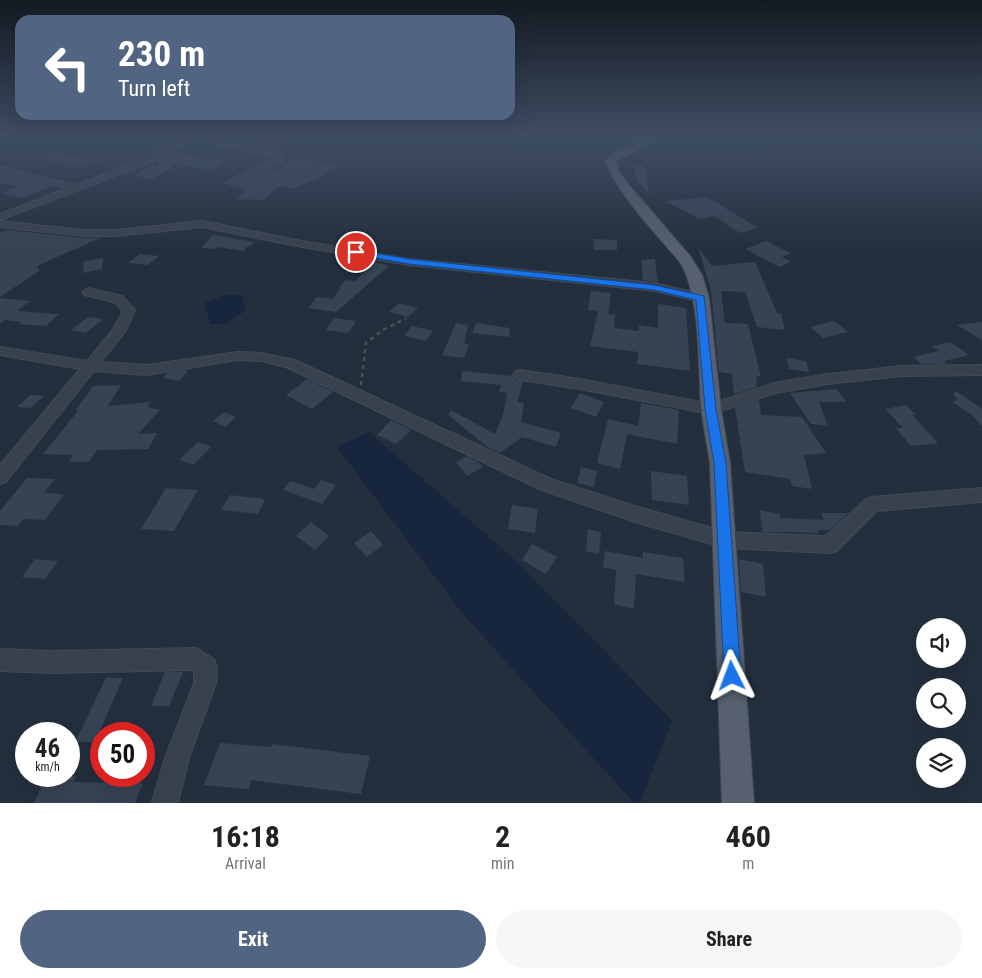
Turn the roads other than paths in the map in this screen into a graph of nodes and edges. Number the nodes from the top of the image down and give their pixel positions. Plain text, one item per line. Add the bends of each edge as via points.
1 (18, 173) edge
2 (110, 173) edge
3 (616, 173) edge
4 (74, 187) junction
5 (0, 217) edge
6 (0, 224) edge
7 (88, 292) dead end
8 (701, 298) junction
9 (0, 351) edge
10 (90, 366) junction
11 (982, 370) edge
12 (520, 375) dead end
13 (711, 409) junction
14 (0, 477) edge
15 (982, 495) edge
16 (726, 540) junction
17 (0, 660) edge
18 (165, 803) edge
19 (738, 803) edge

1 - 4 street
2 - 4 street
3 - 8 main road via 686,260 695,275
4 - 5 street
6 - 8 street via 83,233 116,233 208,224 409,262 654,287
7 - 10 street via 118,299 129,310 118,332
8 - 13 main road
9 - 10 street
10 - 14 street
10 - 16 street via 147,370 238,356 290,362 545,484
11 - 13 street via 902,371 828,378 774,388
12 - 13 street
13 - 16 main road via 720,463
15 - 16 street via 872,504 830,545
16 - 19 main road
17 - 18 street via 196,659 206,667 205,683 177,758

